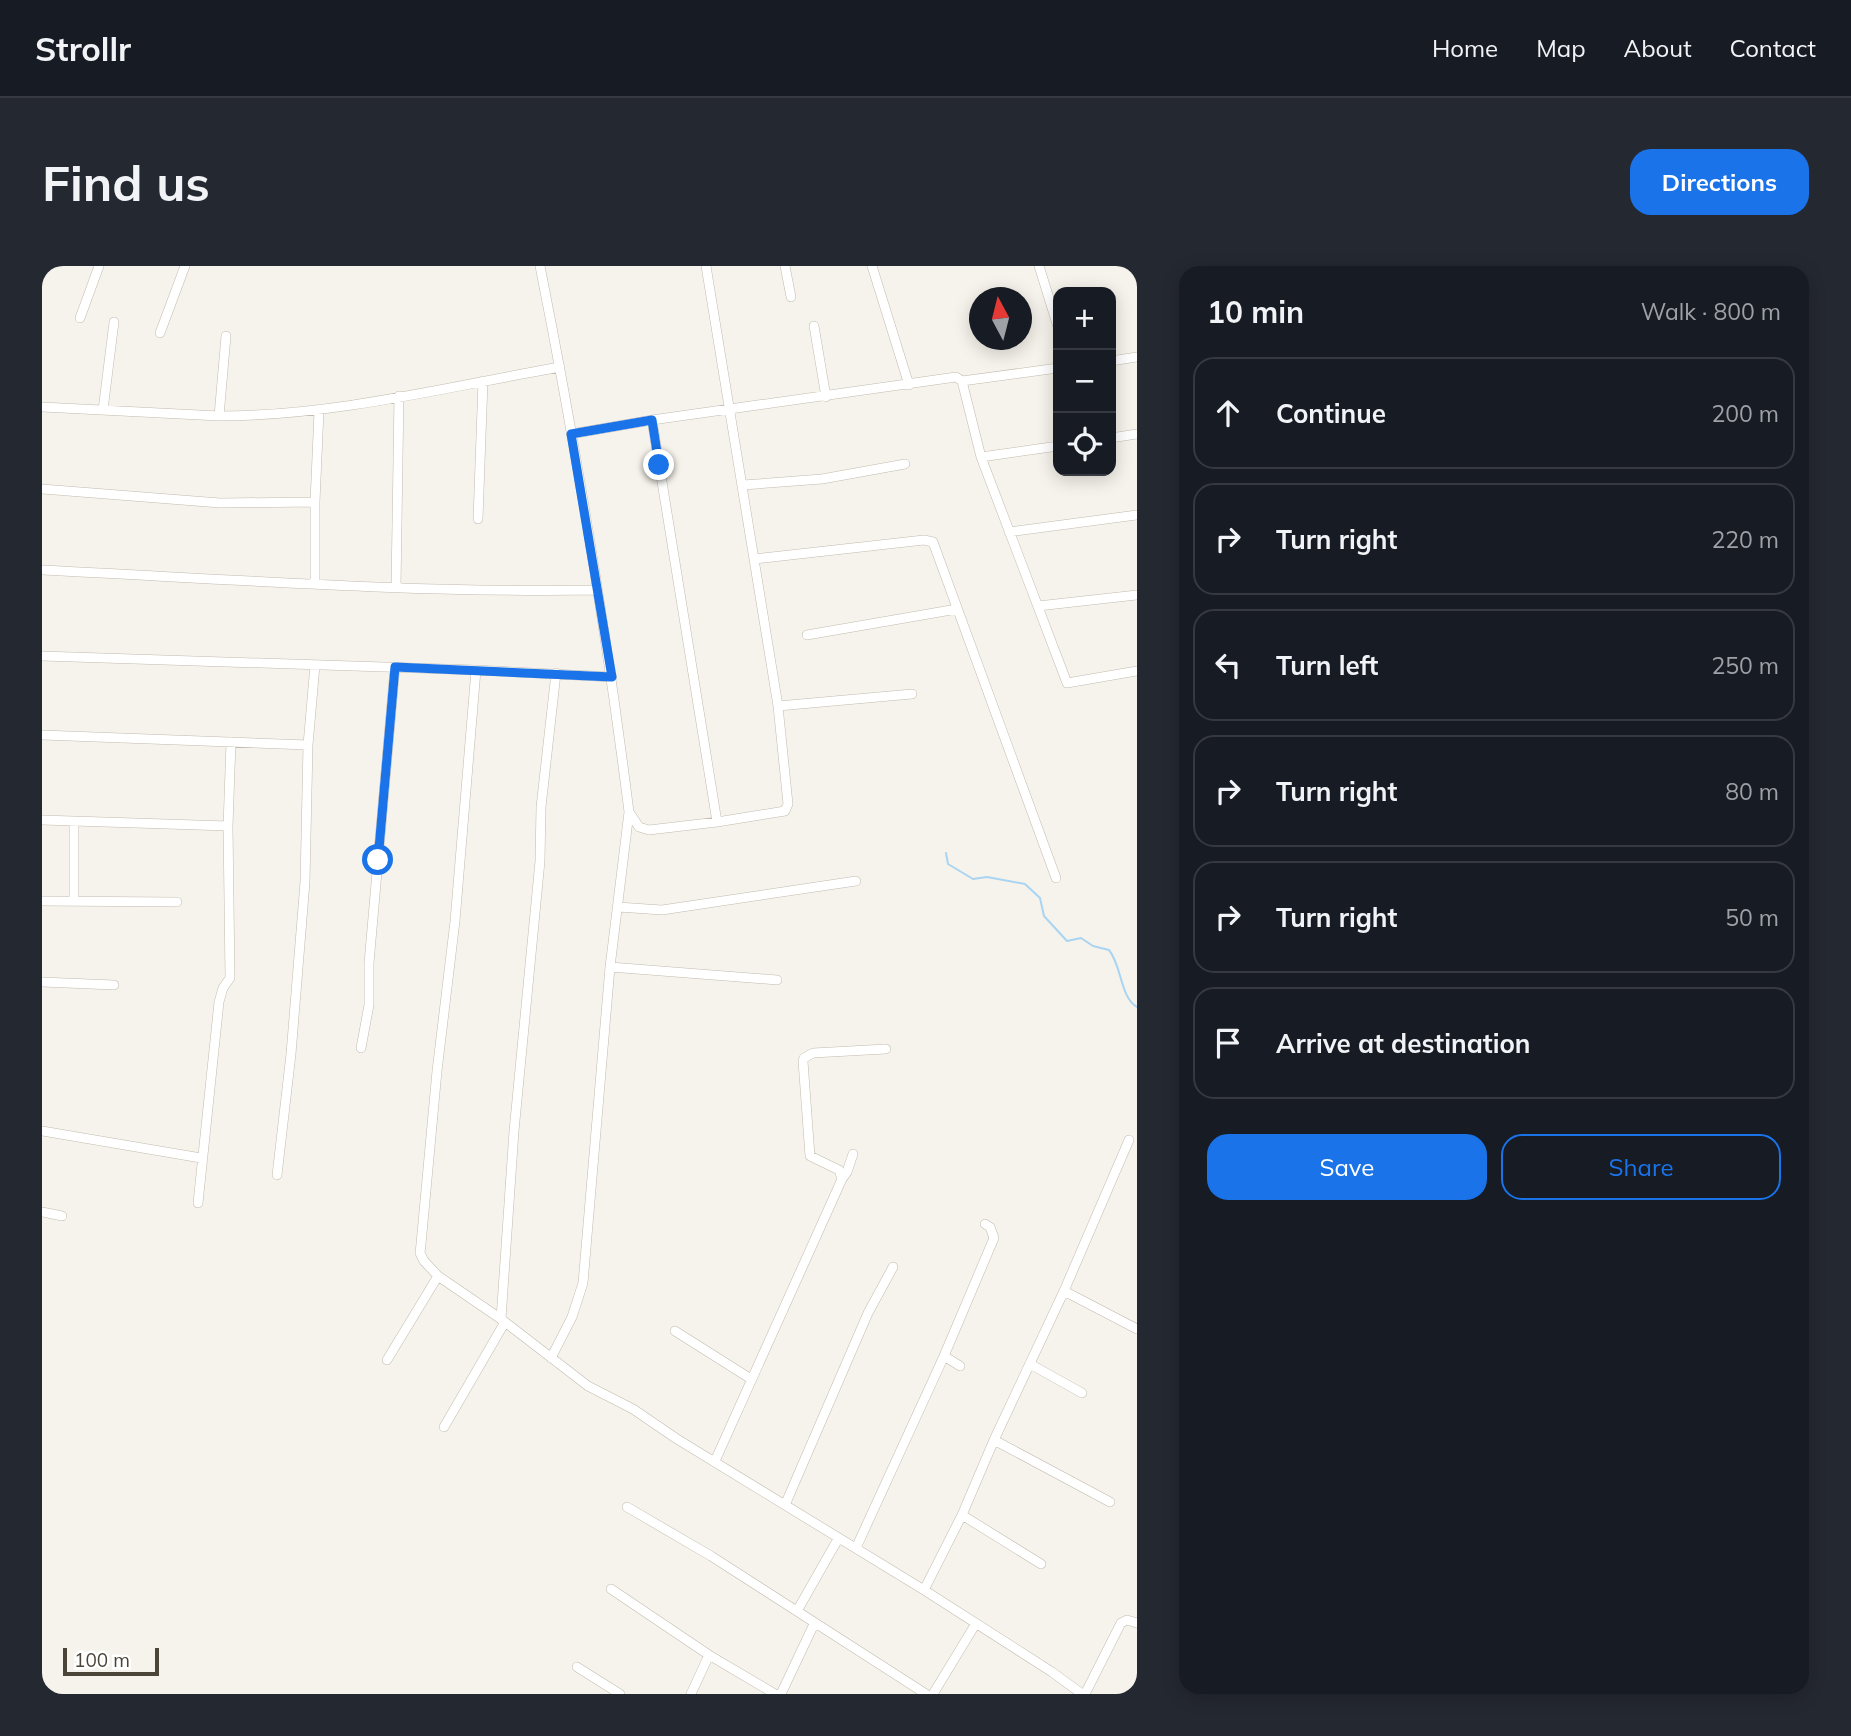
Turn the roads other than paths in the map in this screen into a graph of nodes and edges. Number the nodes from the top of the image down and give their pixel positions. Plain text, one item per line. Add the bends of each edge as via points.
1 (99, 266) edge
2 (185, 266) edge
3 (540, 266) edge
4 (706, 266) edge
5 (785, 266) edge
6 (872, 266) edge
7 (1039, 266) edge
8 (791, 297) dead end
9 (1053, 311) edge
10 (80, 318) dead end
11 (114, 322) dead end
12 (814, 326) dead end
13 (160, 333) dead end
14 (226, 336) dead end
15 (1137, 357) edge
16 (1116, 359) edge
17 (560, 367) junction
18 (1053, 369) edge
19 (483, 381) junction
20 (962, 381) junction
21 (909, 385) junction
22 (399, 396) junction
23 (826, 397) junction
24 (42, 407) edge
25 (731, 409) junction
26 (103, 410) junction
27 (319, 411) junction
28 (219, 416) junction
29 (652, 420) junction
30 (571, 434) junction
31 (1137, 434) edge
32 (1116, 437) edge
33 (1053, 447) edge
34 (981, 457) junction
35 (905, 464) dead end
36 (743, 485) junction
37 (42, 489) edge
38 (315, 502) junction
39 (1137, 515) edge
40 (478, 519) dead end
41 (1009, 532) junction
42 (754, 559) junction
43 (42, 570) edge
44 (315, 583) junction
45 (396, 587) junction
46 (597, 590) junction
47 (1137, 595) edge
48 (1038, 606) junction
49 (957, 609) junction
50 (807, 635) dead end
51 (42, 656) edge
52 (314, 664) junction
53 (395, 667) junction
54 (476, 670) junction
55 (1137, 671) edge
56 (555, 673) junction
57 (612, 677) junction
58 (912, 694) dead end
59 (778, 706) junction
60 (42, 736) edge
61 (231, 742) junction
62 (308, 745) junction
63 (629, 812) junction
64 (42, 820) edge
65 (74, 822) junction
66 (717, 822) junction
67 (229, 827) junction
68 (1056, 878) dead end
69 (856, 881) dead end
70 (42, 901) edge
71 (74, 901) junction
72 (177, 902) dead end
73 (618, 908) junction
74 (610, 967) junction
75 (776, 980) dead end
76 (42, 982) edge
77 (114, 985) dead end
78 (361, 1048) dead end
79 (886, 1048) dead end
80 (42, 1131) edge
81 (1129, 1140) dead end
82 (853, 1154) dead end
83 (201, 1158) junction
84 (277, 1175) dead end
85 (842, 1179) junction
86 (198, 1203) dead end
87 (42, 1212) edge
88 (62, 1216) dead end
89 (985, 1224) dead end
90 (893, 1268) dead end
91 (438, 1276) junction
92 (1064, 1291) junction
93 (503, 1320) junction
94 (1137, 1329) edge
95 (676, 1331) dead end
96 (944, 1356) junction
97 (551, 1358) junction
98 (387, 1360) dead end
99 (1030, 1364) junction
100 (960, 1366) dead end
101 (751, 1379) junction
102 (1082, 1394) dead end
103 (444, 1427) dead end
104 (994, 1440) junction
105 (715, 1461) junction
106 (1110, 1503) dead end
107 (785, 1505) junction
108 (627, 1507) dead end
109 (962, 1514) junction
110 (838, 1539) junction
111 (856, 1548) junction
112 (1041, 1564) dead end
113 (611, 1589) dead end
114 (924, 1590) junction
115 (797, 1611) junction
116 (1137, 1623) edge
117 (814, 1624) junction
118 (975, 1625) junction
119 (709, 1656) junction
120 (577, 1667) dead end
121 (620, 1694) edge
122 (691, 1694) edge
123 (775, 1694) edge
124 (781, 1694) edge
125 (926, 1694) edge
126 (933, 1694) edge
127 (1083, 1694) edge

1 - 10 street
2 - 13 street
3 - 17 street
4 - 25 street
5 - 8 street
6 - 21 street
7 - 9 street
11 - 26 street
12 - 23 street
14 - 28 street
15 - 16 street
17 - 19 street
17 - 30 street
18 - 20 street
19 - 22 street
19 - 40 street
20 - 21 street via 956,377
20 - 34 street
21 - 23 street
22 - 27 street
22 - 45 street
23 - 25 street
24 - 26 street
25 - 29 street
25 - 36 street
26 - 28 street
27 - 28 street
27 - 38 street
29 - 30 street
29 - 66 street
30 - 46 street
31 - 32 street
33 - 34 street
34 - 41 street
35 - 36 street via 822,479
36 - 42 street
37 - 38 street via 220,503
38 - 44 street
39 - 41 street
41 - 48 street
42 - 49 street via 928,540 933,542
42 - 59 street
43 - 44 street
44 - 45 street
45 - 46 street
46 - 57 street
47 - 48 street
48 - 55 street via 1067,683
49 - 50 street
49 - 68 street
51 - 52 street
52 - 53 street
52 - 62 street
53 - 54 street
53 - 78 street via 369,1005
54 - 56 street
54 - 91 street via 420,1253
56 - 57 street
56 - 93 street
57 - 63 street
58 - 59 street
59 - 66 street via 785,811
60 - 61 street
61 - 62 street
61 - 67 street
62 - 84 street via 305,882
63 - 66 street via 639,827 649,830
63 - 73 street
64 - 65 street
65 - 67 street
65 - 71 street
67 - 83 street via 230,978 219,1002
69 - 73 street via 662,910
70 - 71 street
71 - 72 street
73 - 74 street
74 - 75 street
74 - 97 street via 583,1283
76 - 77 street
79 - 85 street via 813,1053 804,1058 810,1156 839,1170
80 - 83 street
81 - 92 street
82 - 85 street
83 - 86 street
85 - 101 street
87 - 88 street
89 - 96 street via 994,1238
90 - 107 street via 868,1314
91 - 93 street
91 - 98 street
92 - 94 street
92 - 99 street
93 - 97 street
93 - 103 street
95 - 101 street
96 - 100 street
96 - 111 street
97 - 105 street via 588,1386
99 - 102 street
99 - 104 street
101 - 105 street
104 - 106 street
104 - 109 street
105 - 107 street
107 - 110 street
108 - 115 street
109 - 112 street
109 - 114 street
110 - 111 street
110 - 115 street
111 - 114 street
113 - 119 street
114 - 118 street
115 - 117 street
116 - 127 street via 1121,1623
117 - 124 street
117 - 125 street
118 - 126 street
118 - 127 street
119 - 122 street
119 - 123 street
120 - 121 street

